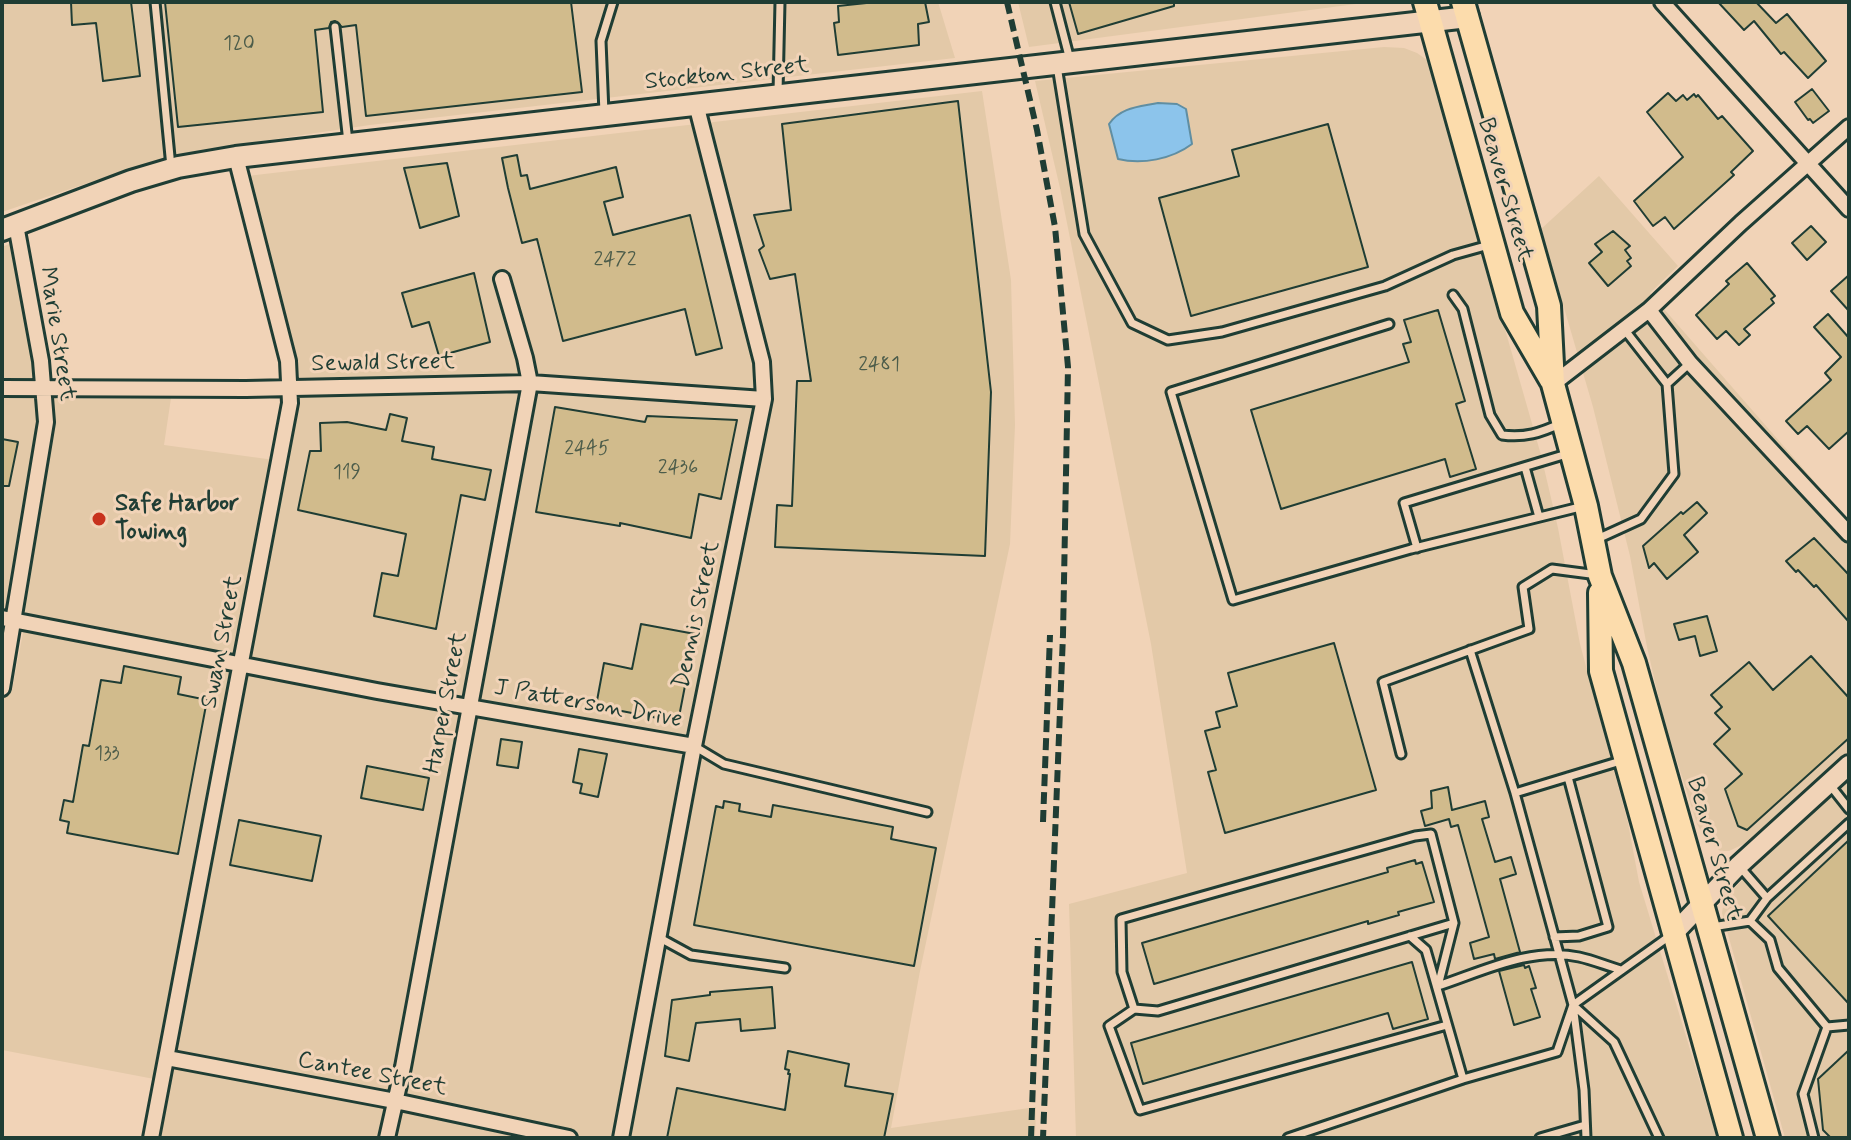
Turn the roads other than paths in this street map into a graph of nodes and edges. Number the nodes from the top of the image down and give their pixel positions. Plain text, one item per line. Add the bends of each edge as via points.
1 (155, 2) edge
2 (613, 2) edge
3 (780, 2) edge
4 (1055, 2) edge
5 (1662, 2) edge
6 (1466, 10) edge
7 (1428, 12) edge
8 (335, 27) dead end
9 (1064, 63) junction
10 (778, 95) junction
11 (696, 104) junction
12 (604, 115) junction
13 (1849, 127) edge
14 (349, 144) junction
15 (236, 157) junction
16 (1808, 164) junction
17 (171, 169) junction
18 (1849, 209) edge
19 (9, 227) edge
20 (1492, 244) junction
21 (502, 279) dead end
22 (1453, 295) dead end
23 (1649, 310) junction
24 (1389, 324) dead end
25 (1624, 329) junction
26 (1690, 363) junction
27 (530, 383) junction
28 (1553, 384) junction
29 (1667, 384) junction
30 (45, 386) junction
31 (2, 388) edge
32 (291, 388) junction
33 (764, 399) junction
34 (1564, 422) junction
35 (1572, 452) junction
36 (1525, 467) junction
37 (1586, 506) junction
38 (1539, 517) junction
39 (1849, 534) edge
40 (1593, 541) junction
41 (1417, 548) junction
42 (1600, 576) junction
43 (8, 619) edge
44 (1470, 650) junction
45 (241, 665) junction
46 (2, 688) edge
47 (469, 706) junction
48 (694, 746) junction
49 (1401, 754) dead end
50 (1624, 760) junction
51 (1849, 765) edge
52 (1568, 777) junction
53 (1829, 783) junction
54 (1515, 793) junction
55 (1849, 809) edge
56 (927, 812) dead end
57 (1849, 823) edge
58 (1738, 866) junction
59 (1767, 898) junction
60 (1701, 905) junction
61 (1750, 921) junction
62 (1454, 923) junction
63 (1708, 927) junction
64 (1673, 934) junction
65 (1410, 936) junction
66 (658, 937) junction
67 (1554, 937) junction
68 (1559, 955) junction
69 (785, 968) dead end
70 (1621, 970) junction
71 (1438, 986) junction
72 (1573, 1005) junction
73 (1134, 1009) junction
74 (1447, 1025) junction
75 (1849, 1025) edge
76 (1827, 1027) junction
77 (167, 1058) junction
78 (1463, 1079) junction
79 (395, 1101) junction
80 (1585, 1125) junction
81 (151, 1138) edge
82 (387, 1138) edge
83 (569, 1138) edge
84 (621, 1138) edge
85 (1288, 1138) edge
86 (1540, 1138) edge
87 (1586, 1138) edge
88 (1659, 1138) edge
89 (1731, 1138) edge
90 (1768, 1138) edge
91 (1814, 1138) edge

1 - 17 lane
2 - 12 lane via 601,41
3 - 10 lane
4 - 9 lane
5 - 16 street
6 - 7 main road, Stockton Street
6 - 28 main road, Beaver Street via 1549,306
7 - 9 main road, Stockton Street
7 - 20 main road, Beaver Street
8 - 14 lane
9 - 10 main road, Stockton Street
9 - 20 lane via 1084,234 1132,323 1168,340 1222,332 1385,286 1453,255
10 - 11 main road, Stockton Street
11 - 12 main road, Stockton Street
11 - 33 street, Dennis Street via 762,362
12 - 14 main road, Stockton Street
13 - 16 street
14 - 15 main road, Stockton Street
15 - 17 main road, Stockton Street
15 - 32 street, Swan Street
16 - 18 street
16 - 23 street
17 - 19 main road, Stockton Street
19 - 30 street, Marie Street
20 - 28 main road, Beaver Street via 1512,313
21 - 27 street, Harper Street
22 - 34 lane via 1463,309 1490,415 1502,435 1539,434
23 - 25 street
23 - 26 street
24 - 41 lane via 1171,392 1233,600
25 - 28 street
25 - 29 lane
26 - 29 lane
26 - 39 street
27 - 32 street, Sewald Street
27 - 33 street, Sewald Street
27 - 47 street, Harper Street
28 - 34 main road, Beaver Street
29 - 40 lane via 1674,474 1641,519
30 - 31 street, Sewald Street
30 - 32 street, Sewald Street
30 - 43 street, Marie Street via 46,422
32 - 45 street, Swan Street
33 - 48 street, Dennis Street
34 - 35 main road, Beaver Street
35 - 36 lane
35 - 37 main road, Beaver Street
36 - 38 lane
36 - 41 lane via 1404,503
37 - 38 lane
37 - 40 main road, Beaver Street
38 - 41 lane
40 - 42 main road, Beaver Street
42 - 44 lane via 1552,569 1523,587 1529,629
42 - 50 main road, Beaver Street via 1601,671
42 - 60 main road, Beaver Street via 1634,663
43 - 45 street, J Patterson Drive
43 - 46 street, Marie Street
44 - 49 lane via 1383,682
44 - 54 lane
45 - 47 street, J Patterson Drive
45 - 77 street, Swan Street
47 - 48 street, J Patterson Drive
47 - 79 street, Harper Street
48 - 56 lane via 724,764
48 - 66 street, Dennis Street
50 - 52 lane
50 - 64 main road, Beaver Street
51 - 53 street
52 - 54 lane
52 - 67 lane via 1608,927
53 - 55 lane
53 - 58 street
54 - 67 lane
57 - 59 lane
58 - 59 lane
58 - 60 street
59 - 61 lane
60 - 63 main road, Beaver Street
60 - 64 street
61 - 63 lane
61 - 76 lane via 1770,940 1778,968
62 - 65 lane
62 - 71 lane
62 - 73 lane via 1431,834 1415,836 1121,919 1122,972
63 - 90 main road, Beaver Street
64 - 70 lane
64 - 89 main road, Beaver Street
65 - 71 lane via 1426,950
65 - 73 lane via 1158,1011
66 - 69 lane via 691,955
66 - 84 street, Dennis Street
67 - 68 lane
68 - 70 lane
68 - 71 lane via 1523,958
68 - 72 lane
70 - 72 lane
71 - 74 lane
72 - 78 lane via 1557,1052
72 - 80 lane
72 - 88 lane via 1614,1042
73 - 74 lane via 1109,1026 1140,1110
74 - 78 lane
75 - 76 lane
76 - 91 lane via 1803,1094
77 - 79 street, Cantee Street
77 - 81 street, Swan Street
78 - 85 lane
79 - 82 street, Harper Street
79 - 83 street, Cantee Street
80 - 86 lane
80 - 87 lane

